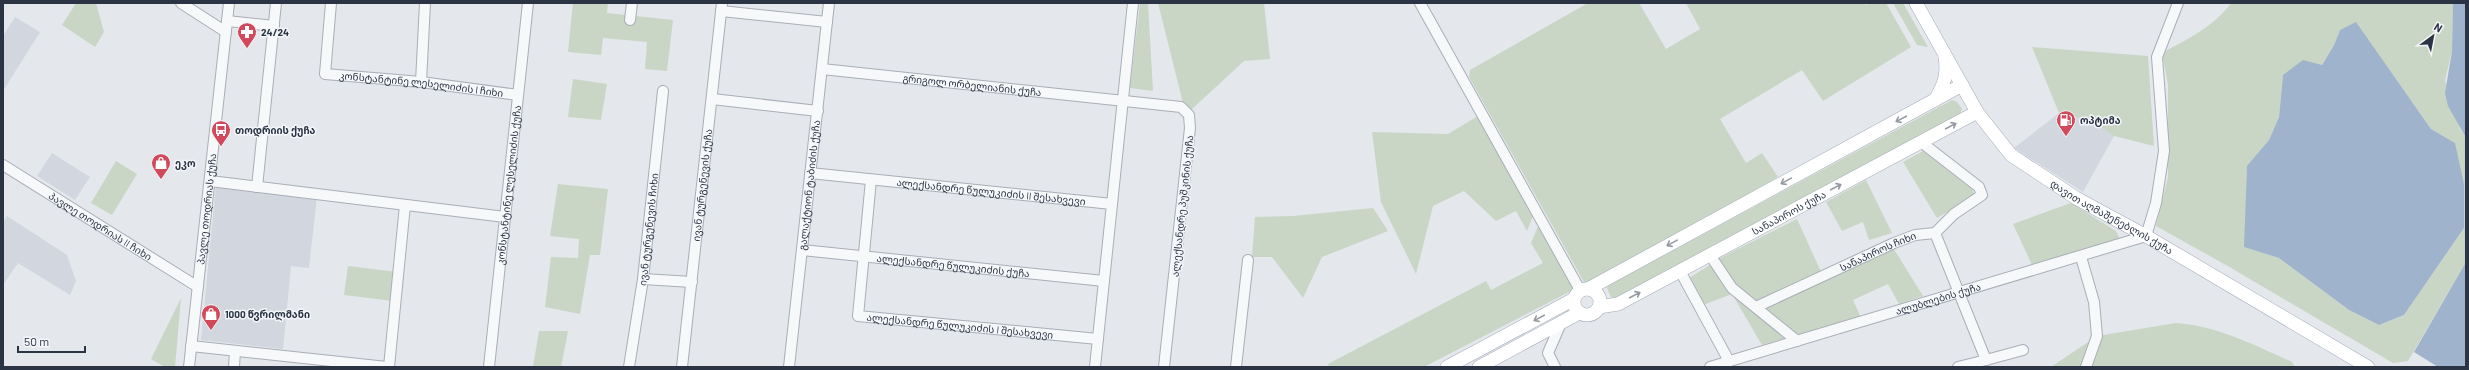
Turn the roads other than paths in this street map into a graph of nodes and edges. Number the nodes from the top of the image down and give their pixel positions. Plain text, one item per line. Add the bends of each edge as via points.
1 (181, 3) edge
2 (229, 3) edge
3 (276, 3) edge
4 (331, 3) edge
5 (425, 3) edge
6 (528, 3) edge
7 (632, 3) edge
8 (829, 3) edge
9 (1133, 3) edge
10 (1420, 3) edge
11 (1916, 3) edge
12 (2178, 3) edge
13 (722, 7) edge
14 (630, 20) dead end
15 (827, 22) junction
16 (226, 26) junction
17 (274, 26) junction
18 (1944, 53) junction
19 (822, 69) junction
20 (421, 82) junction
21 (1962, 85) junction
22 (663, 91) dead end
23 (518, 95) junction
24 (712, 99) junction
25 (1935, 100) junction
26 (1123, 101) junction
27 (818, 111) junction
28 (1977, 112) junction
29 (1921, 142) junction
30 (3, 165) edge
31 (810, 174) junction
32 (871, 180) junction
33 (210, 181) junction
34 (257, 187) junction
35 (1112, 204) junction
36 (405, 205) junction
37 (505, 217) junction
38 (1935, 233) junction
39 (2146, 236) junction
40 (802, 250) junction
41 (1710, 255) junction
42 (864, 256) junction
43 (2080, 256) junction
44 (1248, 260) dead end
45 (1680, 271) junction
46 (643, 279) junction
47 (1104, 281) junction
48 (692, 282) junction
49 (198, 287) junction
50 (1580, 293) junction
51 (1958, 293) junction
52 (1599, 307) junction
53 (1756, 307) junction
54 (1579, 313) junction
55 (1561, 323) junction
56 (1098, 339) junction
57 (1797, 341) junction
58 (191, 346) junction
59 (2023, 350) dead end
60 (235, 351) junction
61 (1986, 360) junction
62 (1729, 361) junction
63 (189, 367) edge
64 (234, 367) edge
65 (388, 367) edge
66 (489, 367) edge
67 (629, 367) edge
68 (682, 367) edge
69 (789, 367) edge
70 (1095, 367) edge
71 (1164, 367) edge
72 (1236, 367) edge
73 (1447, 367) edge
74 (1479, 367) edge
75 (1555, 367) edge
76 (1710, 367) edge
77 (1958, 367) edge
78 (2086, 367) edge
79 (2368, 367) edge

1 - 16 street
2 - 16 street, პავლე თოდრიას ქუჩა
3 - 17 street
4 - 20 street, კონსტანტინე ლესელიძის I ჩიხი via 325,74
5 - 20 street
6 - 23 street, კონსტანტინე ლესელიძის ქუჩა
7 - 14 street
8 - 15 street, გალაქტიონ ტაბიძის ქუჩა
9 - 26 street
10 - 50 street
11 - 18 main road, დავით აღმაშენებლის ქუჩა
12 - 39 street via 2157,56 2164,151 2156,203
13 - 15 street
13 - 24 street, ივან ტურგენევის ქუჩა
15 - 19 street, გალაქტიონ ტაბიძის ქუჩა
16 - 17 street
16 - 33 street, პავლე თოდრიას ქუჩა
17 - 34 street
18 - 21 main road, დავით აღმაშენებლის ქუჩა
18 - 25 main road via 1944,86
19 - 26 street, გრიგოლ ორბელიანის ქუჩა
19 - 27 street, გალაქტიონ ტაბიძის ქუჩა
20 - 23 street, კონსტანტინე ლესელიძის I ჩიხი
21 - 25 main road
21 - 28 main road, დავით აღმაშენებლის ქუჩა
22 - 46 street, ივან ტურგენევის ჩიხი
23 - 37 street, კონსტანტინე ლესელიძის ქუჩა
24 - 27 street
24 - 48 street, ივან ტურგენევის ქუჩა
25 -> 50 main road
26 - 35 street
26 - 71 street, ალექსანდრე პუშკინის ქუჩა via 1181,107 1189,114 1190,128
27 - 31 street, გალაქტიონ ტაბიძის ქუჩა
29 -> 28 main road, სანაპიროს ქუჩა
28 - 39 main road, დავით აღმაშენებლის ქუჩა via 2011,155 2076,198
29 - 38 street via 1979,187 1982,195 1954,214
41 -> 29 main road, სანაპიროს ქუჩა
30 - 49 street, პავლე თოდრიას II ჩიხი
31 - 32 street, ალექსანდრე წულუკიძის II შესახვევი
31 - 40 street, გალაქტიონ ტაბიძის ქუჩა
32 - 35 street, ალექსანდრე წულუკიძის II შესახვევი
32 - 42 street
33 - 34 street
33 - 49 street, პავლე თოდრიას ქუჩა
34 - 36 street
35 - 47 street
36 - 37 street
36 - 65 street
37 - 66 street, კონსტანტინე ლესელიძის ქუჩა
38 - 51 street
38 - 53 street, სანაპიროს ჩიხი via 1915,235 1894,242
39 - 43 street, ალუბლების ქუჩა
39 - 79 main road, დავით აღმაშენებლის ქუჩა
40 - 42 street, ალექსანდრე წულუკიძის ქუჩა
40 - 69 street, გალაქტიონ ტაბიძის ქუჩა
41 - 45 main road, სანაპიროს ქუჩა
41 - 53 street via 1732,288
42 - 47 street, ალექსანდრე წულუკიძის ქუჩა
42 - 56 street, ალექსანდრე წულუკიძის I შესახვევი via 858,316
43 - 51 street, ალუბლების ქუჩა
43 - 78 street via 2094,302 2097,336
44 - 72 street
52 -> 45 main road, სანაპიროს ქუჩა via 1618,304
45 - 62 street
46 - 48 street
46 - 67 street, ივან ტურგენევის ჩიხი
47 - 56 street
48 - 68 street, ივან ტურგენევის ქუჩა
49 - 58 street, პავლე თოდრიას ქუჩა
50 - 52 main road via 1594,291 1599,297
50 - 54 main road via 1574,305
50 -> 73 main road
51 - 57 street, ალუბლების ქუჩა
51 - 61 street
52 - 54 main road via 1590,315
53 - 57 street
54 - 55 main road
55 - 74 main road
55 - 75 street via 1548,353
56 - 70 street
57 - 62 street, ალუბლების ქუჩა
58 - 60 street
58 - 63 street, პავლე თოდრიას ქუჩა
59 - 61 street
60 - 64 street
60 - 65 street
61 - 77 street
62 - 76 street, ალუბლების ქუჩა

